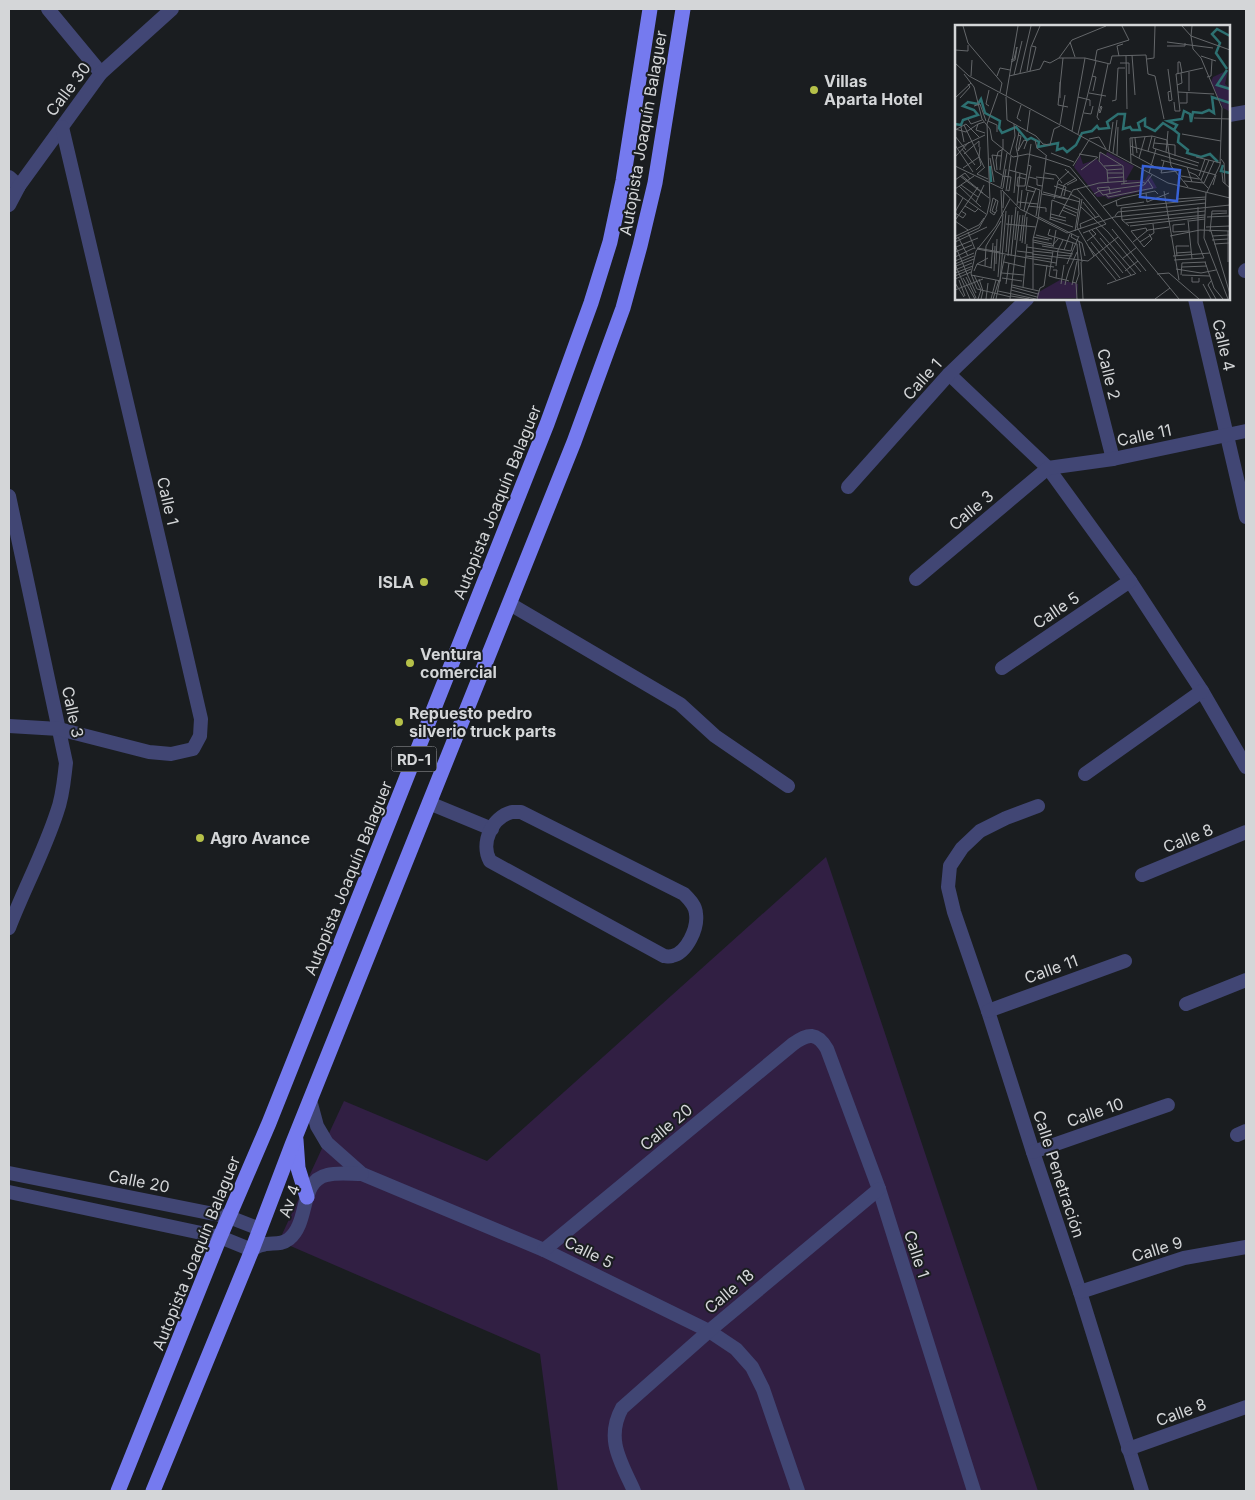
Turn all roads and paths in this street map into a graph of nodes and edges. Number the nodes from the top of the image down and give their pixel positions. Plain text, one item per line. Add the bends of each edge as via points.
1 (48, 9) edge
2 (172, 9) edge
3 (650, 9) edge
4 (683, 9) edge
5 (101, 73) junction
6 (1246, 112) edge
7 (1230, 115) edge
8 (62, 127) junction
9 (14, 182) edge
10 (9, 204) edge
11 (1026, 300) edge
12 (1072, 300) edge
13 (1195, 300) edge
14 (949, 374) junction
15 (1246, 432) edge
16 (1227, 436) junction
17 (1113, 459) junction
18 (1048, 468) junction
19 (848, 487) dead end
20 (9, 496) edge
21 (1246, 517) edge
22 (916, 579) dead end
23 (1130, 581) junction
24 (510, 604) junction
25 (1002, 668) dead end
26 (1202, 691) junction
27 (9, 726) edge
28 (59, 729) junction
29 (1246, 767) edge
30 (1085, 774) dead end
31 (788, 786) dead end
32 (429, 803) junction
33 (1038, 806) dead end
34 (492, 829) junction
35 (1246, 832) edge
36 (1142, 875) dead end
37 (13, 906) edge
38 (9, 928) edge
39 (1125, 961) dead end
40 (1246, 980) edge
41 (1186, 1004) dead end
42 (988, 1011) junction
43 (813, 1036) joint
44 (310, 1100) junction
45 (1168, 1105) dead end
46 (295, 1136) junction
47 (1033, 1152) junction
48 (9, 1173) edge
49 (362, 1174) junction
50 (879, 1189) junction
51 (9, 1192) edge
52 (307, 1197) junction
53 (229, 1216) junction
54 (260, 1228) junction
55 (220, 1237) junction
56 (1246, 1248) edge
57 (252, 1250) junction
58 (544, 1250) junction
59 (1080, 1292) junction
60 (709, 1330) junction
61 (1246, 1407) edge
62 (1128, 1449) junction
63 (118, 1491) edge
64 (152, 1491) edge
65 (634, 1491) edge
66 (798, 1491) edge
67 (974, 1491) edge
68 (1142, 1491) edge

1 - 5 street
2 - 5 street, Calle 30
3 - 53 highway, Autopista Joaquín Balaguer / RD-1 via 623,181 610,242 592,302 547,424 273,1114
4 - 24 highway, Autopista Joaquín Balaguer / RD-1 via 655,182 623,308
5 - 8 street, Calle 30
6 - 7 street
8 - 9 street, Calle 30
8 - 28 street, Calle 1 via 187,658 200,719 200,736 192,749 171,754 149,752
9 - 10 street, Calle 30
11 - 14 street, Calle 1
12 - 17 street, Calle 2
13 - 16 street, Calle 4
14 - 18 street
14 - 19 street, Calle 1
15 - 16 street, Calle 11
16 - 17 street, Calle 11
16 - 21 street, Calle 4
17 - 18 street, Calle 11
18 - 22 street, Calle 3
18 - 23 street
20 - 28 street, Calle 3
23 - 25 street, Calle 5
23 - 26 street
24 - 31 street via 680,704 715,736
24 - 32 highway, Autopista Joaquín Balaguer / RD-1
26 - 29 street
26 - 30 street
27 - 28 street, Calle 1
28 - 37 street, Calle 3 via 66,762 58,810 44,848
32 - 34 street
32 - 44 highway, Autopista Joaquín Balaguer / RD-1
33 - 42 street, Calle Penetración via 980,831 962,848 950,866 948,887 954,912
34 - 34 street via 506,813 521,812 684,894 696,913 694,932 680,952 664,956 490,861 486,842
35 - 36 street, Calle 8
37 - 38 street, Calle 3
39 - 42 street, Calle 11
40 - 41 street
42 - 47 street, Calle Penetración
43 - 50 street, Calle 1 via 822,1040 827,1049
43 - 58 street, Calle 20 via 803,1037 793,1044
44 - 46 highway, Autopista Joaquín Balaguer / RD-1
44 - 49 street, Calle 5 via 327,1144
45 - 47 street, Calle 10
46 - 52 highway via 298,1168
46 - 54 highway, Autopista Joaquín Balaguer / RD-1
47 - 59 street, Calle Penetración
48 - 53 street, Calle 20
49 - 52 street, Av 4 via 326,1175 317,1179
49 - 58 street, Calle 5
50 - 60 street, Calle 18
50 - 67 street, Calle 1
51 - 55 street
52 - 57 street, Av 4 via 302,1221 288,1240 263,1244
53 - 54 street, Calle 20
53 - 55 highway, Autopista Joaquín Balaguer / RD-1
54 - 57 highway, Autopista Joaquín Balaguer / RD-1
55 - 57 street
55 - 63 highway, Autopista Joaquín Balaguer / RD-1
56 - 59 street, Calle 9 via 1184,1258
57 - 64 highway, Autopista Joaquín Balaguer / RD-1
58 - 60 street, Calle 5
59 - 62 street, Calle Penetración
60 - 65 street, Calle 18 via 622,1408 616,1418 614,1441
60 - 66 street, Calle 5 via 736,1349 752,1367 763,1389
61 - 62 street, Calle 8
62 - 68 street, Calle Penetración

